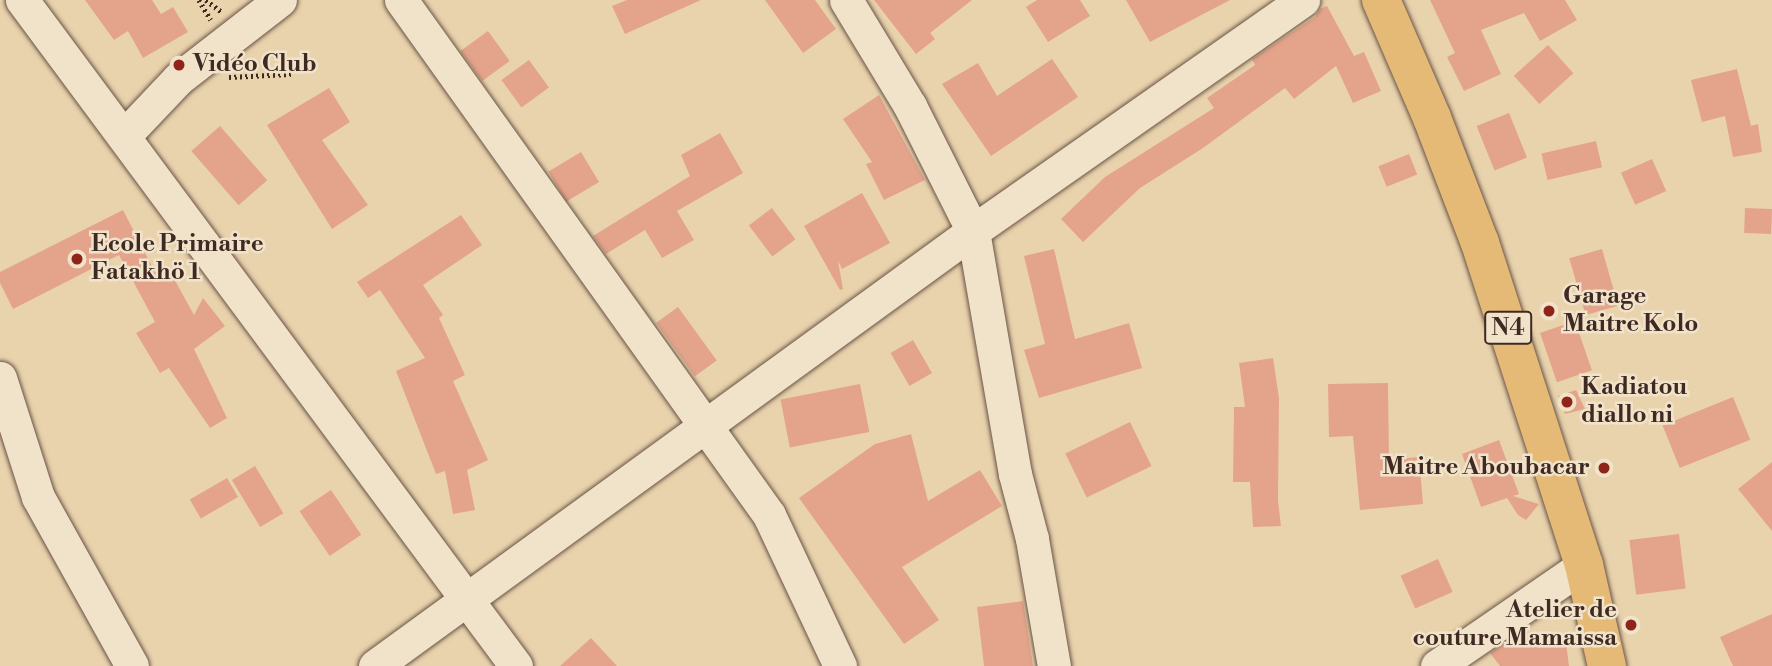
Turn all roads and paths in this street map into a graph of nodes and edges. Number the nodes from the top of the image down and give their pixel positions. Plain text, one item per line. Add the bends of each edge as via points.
1 (22, 0) edge
2 (280, 0) edge
3 (401, 0) edge
4 (846, 0) edge
5 (1303, 0) edge
6 (1381, 0) edge
7 (125, 135) junction
8 (973, 231) junction
9 (3, 396) edge
10 (703, 425) junction
11 (1584, 565) junction
12 (467, 600) junction
13 (132, 666) edge
14 (375, 666) edge
15 (516, 666) edge
16 (840, 666) edge
17 (1054, 666) edge
18 (1437, 666) edge
19 (1607, 666) edge

1 - 7 street
2 - 7 street via 178,79
3 - 10 street
4 - 8 street via 910,106
5 - 8 street
6 - 11 highway, N4 via 1480,243
7 - 12 street
8 - 10 street
8 - 17 street
9 - 13 street via 38,497
10 - 12 street
10 - 16 street via 769,515
11 - 18 street
11 - 19 highway, N4
12 - 14 street
12 - 15 street

